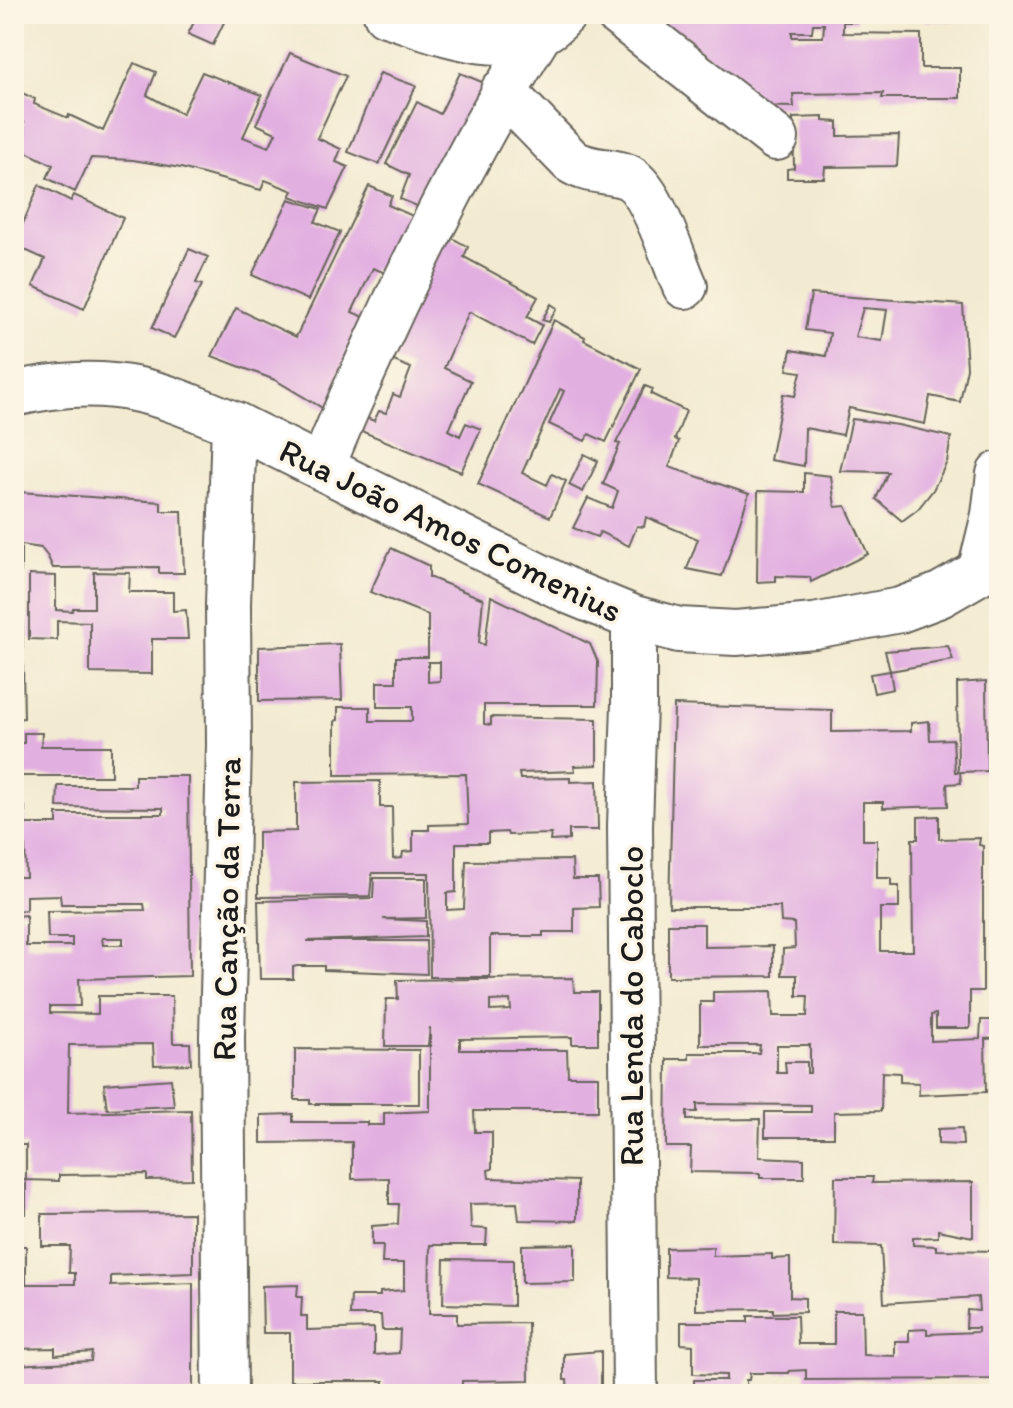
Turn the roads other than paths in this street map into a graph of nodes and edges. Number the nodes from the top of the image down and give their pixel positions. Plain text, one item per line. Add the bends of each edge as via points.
1 (386, 14) edge
2 (618, 14) edge
3 (552, 24) edge
4 (503, 91) junction
5 (776, 138) dead end
6 (685, 286) dead end
7 (14, 394) edge
8 (234, 424) junction
9 (322, 468) junction
10 (999, 474) edge
11 (989, 586) edge
12 (634, 618) junction
13 (225, 1394) edge
14 (635, 1394) edge

1 - 3 street via 480,41 513,42
2 - 5 street
3 - 4 street
4 - 6 street via 571,161 636,182 656,214
4 - 9 street via 426,239
7 - 8 street, Rua João Amos Comenius via 85,385 139,390
8 - 9 street, Rua João Amos Comenius
8 - 13 street, Rua Canção da Terra via 222,1037
9 - 12 street, Rua João Amos Comenius
10 - 11 street, Rua João Amos Comenius
11 - 12 street, Rua João Amos Comenius via 814,626 736,633 679,630
12 - 14 street, Rua Lenda do Caboclo via 630,826

